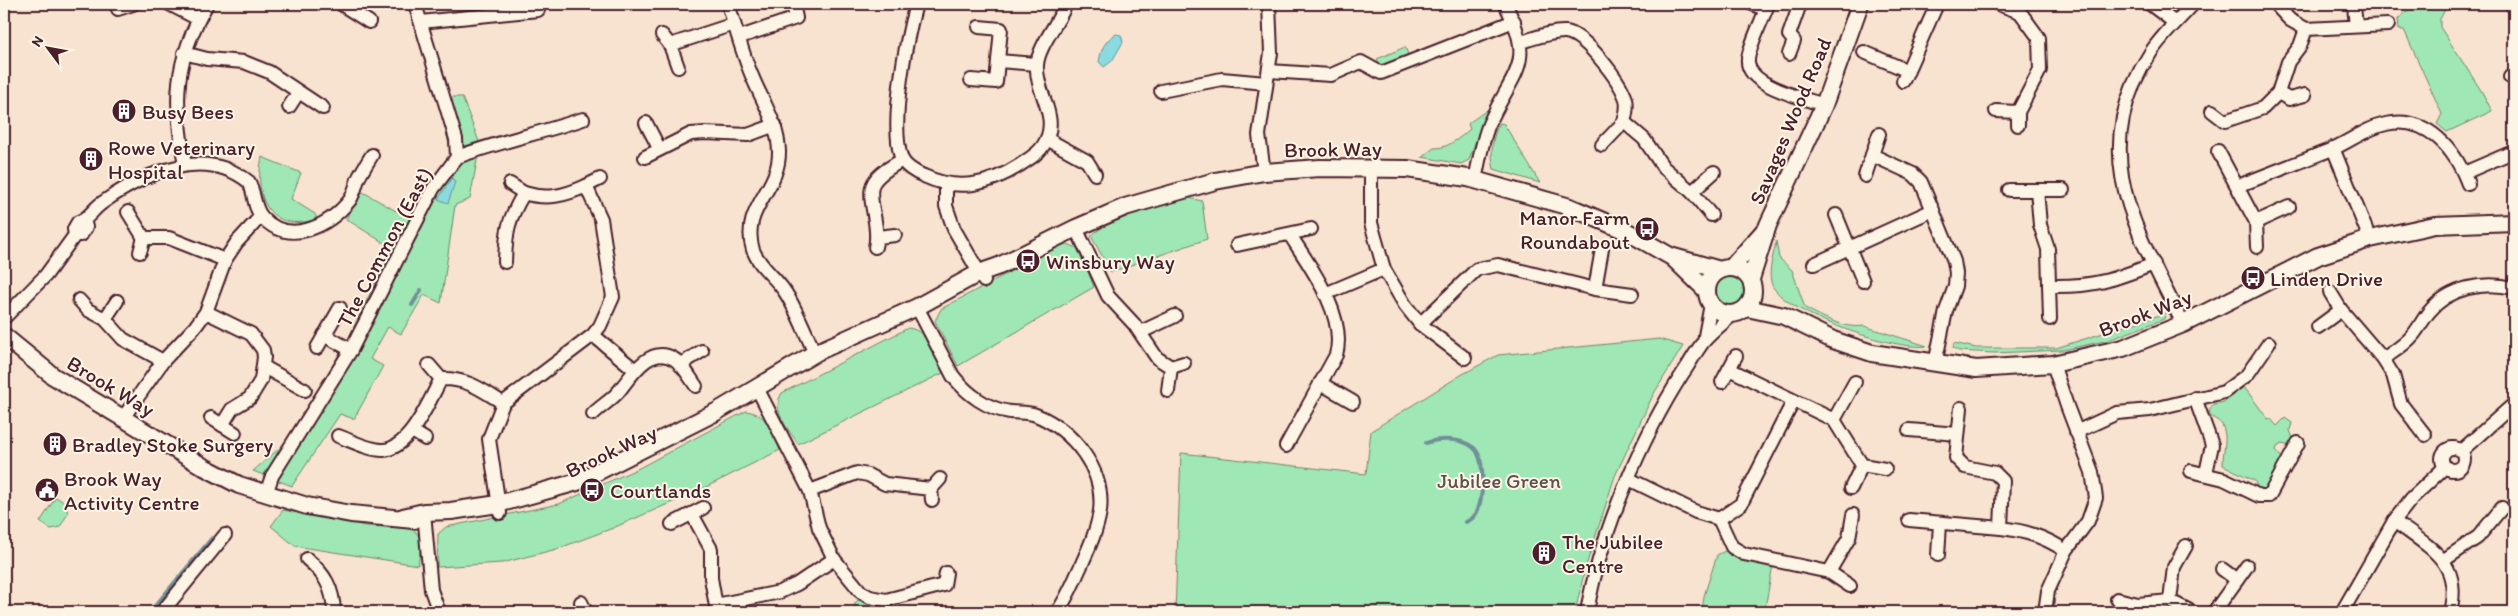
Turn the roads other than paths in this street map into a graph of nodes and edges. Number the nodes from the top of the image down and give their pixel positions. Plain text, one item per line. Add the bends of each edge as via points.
1 (132, 4) edge
2 (169, 4) edge
3 (207, 4) edge
4 (728, 4) edge
5 (793, 4) edge
6 (916, 4) edge
7 (1066, 4) edge
8 (1269, 4) edge
9 (1505, 4) edge
10 (1752, 4) edge
11 (1800, 4) edge
12 (1860, 4) edge
13 (1937, 4) edge
14 (1998, 4) edge
15 (2150, 4) edge
16 (2193, 4) edge
17 (2275, 4) edge
18 (2511, 4) edge
19 (347, 5) edge
20 (418, 5) edge
21 (1767, 6) edge
22 (2354, 6) dead end
23 (2514, 7) edge
24 (2022, 8) edge
25 (118, 9) dead end
26 (538, 10) dead end
27 (198, 19) junction
28 (1514, 21) junction
29 (370, 22) dead end
30 (421, 22) junction
31 (2174, 22) junction
32 (734, 24) junction
33 (2388, 25) dead end
34 (2356, 26) junction
35 (980, 27) dead end
36 (2306, 29) junction
37 (740, 37) junction
38 (1521, 42) junction
39 (1864, 52) dead end
40 (184, 53) junction
41 (1789, 54) dead end
42 (998, 61) junction
43 (1037, 64) junction
44 (678, 67) dead end
45 (1268, 77) junction
46 (970, 80) dead end
47 (1161, 91) dead end
48 (298, 92) junction
49 (2278, 93) junction
50 (2305, 95) dead end
51 (1824, 104) junction
52 (289, 106) dead end
53 (322, 108) dead end
54 (1996, 111) dead end
55 (2212, 111) dead end
56 (583, 119) dead end
57 (1624, 122) junction
58 (646, 123) dead end
59 (775, 125) junction
60 (1879, 134) dead end
61 (1047, 139) junction
62 (1602, 145) dead end
63 (659, 148) junction
64 (2333, 148) junction
65 (2218, 151) dead end
66 (2508, 154) dead end
67 (1872, 155) junction
68 (372, 156) dead end
69 (457, 157) junction
70 (645, 157) dead end
71 (902, 160) junction
72 (184, 165) junction
73 (1371, 168) junction
74 (1264, 172) junction
75 (1714, 172) dead end
76 (1095, 174) dead end
77 (1865, 176) dead end
78 (600, 179) dead end
79 (1475, 180) junction
80 (510, 184) dead end
81 (946, 184) junction
82 (586, 186) junction
83 (2238, 186) junction
84 (2009, 190) dead end
85 (2037, 190) junction
86 (2063, 190) dead end
87 (1692, 192) junction
88 (524, 193) junction
89 (2289, 207) dead end
90 (1933, 210) junction
91 (128, 212) dead end
92 (1711, 215) dead end
93 (1836, 215) dead end
94 (261, 216) junction
95 (2256, 222) junction
96 (2514, 222) edge
97 (1768, 226) junction
98 (1076, 228) junction
99 (1311, 229) dead end
100 (895, 235) dead end
101 (1290, 235) junction
102 (144, 238) junction
103 (2370, 239) junction
104 (1237, 245) dead end
105 (2257, 247) dead end
106 (1849, 248) junction
107 (1602, 250) dead end
108 (140, 252) dead end
109 (1670, 256) junction
110 (225, 260) junction
111 (504, 262) dead end
112 (1814, 264) dead end
113 (2154, 264) junction
114 (1384, 269) junction
115 (1726, 269) junction
116 (982, 277) junction
117 (1863, 281) dead end
118 (1752, 284) junction
119 (2050, 286) junction
120 (2514, 288) edge
121 (1596, 289) junction
122 (2330, 292) dead end
123 (1325, 294) junction
124 (1632, 294) dead end
125 (1709, 297) junction
126 (78, 300) dead end
127 (117, 301) dead end
128 (340, 308) dead end
129 (1747, 308) junction
130 (2341, 310) junction
131 (919, 311) junction
132 (206, 312) junction
133 (1732, 315) junction
134 (1175, 316) dead end
135 (1784, 316) junction
136 (4, 318) edge
137 (105, 319) junction
138 (2050, 319) dead end
139 (1420, 324) junction
140 (2183, 324) junction
141 (2318, 327) dead end
142 (1140, 332) junction
143 (324, 335) junction
144 (593, 335) junction
145 (4, 336) edge
146 (1704, 341) junction
147 (2269, 343) dead end
148 (317, 348) dead end
149 (351, 350) junction
150 (702, 351) dead end
151 (1736, 356) dead end
152 (819, 358) junction
153 (1465, 358) dead end
154 (2383, 359) junction
155 (162, 361) junction
156 (1184, 363) dead end
157 (1935, 364) junction
158 (2053, 364) junction
159 (429, 365) dead end
160 (680, 365) junction
161 (264, 367) junction
162 (1171, 367) junction
163 (634, 369) junction
164 (1729, 369) junction
165 (441, 379) junction
166 (1722, 382) dead end
167 (1855, 382) dead end
168 (1320, 383) junction
169 (696, 386) dead end
170 (305, 390) dead end
171 (1168, 391) dead end
172 (759, 393) junction
173 (2195, 398) junction
174 (1354, 402) dead end
175 (1793, 402) junction
176 (503, 403) junction
177 (2514, 404) edge
178 (1961, 408) dead end
179 (592, 414) dead end
180 (123, 418) junction
181 (210, 418) dead end
182 (1834, 420) junction
183 (222, 425) junction
184 (1909, 430) dead end
185 (412, 431) junction
186 (2076, 432) junction
187 (235, 434) dead end
188 (1958, 434) junction
189 (2425, 435) dead end
190 (425, 439) dead end
191 (344, 442) dead end
192 (2298, 443) dead end
193 (1286, 446) dead end
194 (1862, 466) junction
195 (1884, 469) dead end
196 (2191, 471) dead end
197 (2206, 473) junction
198 (1629, 479) junction
199 (1851, 488) dead end
200 (935, 489) dead end
201 (810, 490) junction
202 (266, 494) junction
203 (2502, 508) dead end
204 (499, 509) junction
205 (1853, 515) dead end
206 (424, 517) junction
207 (1719, 519) junction
208 (1909, 520) dead end
209 (2394, 521) junction
210 (672, 524) dead end
211 (1940, 524) junction
212 (2001, 528) junction
213 (221, 536) dead end
214 (2186, 546) dead end
215 (2066, 551) junction
216 (1938, 555) dead end
217 (307, 559) dead end
218 (834, 559) junction
219 (2444, 560) junction
220 (2247, 566) dead end
221 (2222, 569) dead end
222 (1829, 572) junction
223 (2237, 580) junction
224 (947, 583) dead end
225 (1850, 586) dead end
226 (2117, 599) dead end
227 (2170, 601) junction
228 (716, 609) edge
229 (162, 612) edge
230 (334, 612) edge
231 (438, 612) edge
232 (1056, 612) edge
233 (1587, 612) edge
234 (2045, 612) edge
235 (2192, 612) edge
236 (2214, 612) edge
237 (2342, 612) edge
238 (2450, 612) edge

1 - 25 street
2 - 27 street
3 - 27 street
4 - 32 street
5 - 37 street via 799,22
6 - 71 street via 905,49 897,126
7 - 43 street
8 - 45 street via 1271,53
9 - 28 street
10 - 21 street
11 - 41 street via 1789,35 1794,41
12 - 51 street, Savages Wood Road
13 - 39 street via 1906,76
14 - 24 street
15 - 31 street
16 - 31 street
17 - 36 street via 2290,20
18 - 23 street
19 - 29 street
20 - 30 street, The Common (East)
21 - 51 street via 1748,60 1751,73 1761,83
22 - 34 street
24 - 54 street via 2039,38 2040,70 2018,118
26 - 30 street
27 - 40 street
28 - 38 street
28 - 45 street via 1381,73 1361,62 1331,75
30 - 69 street, The Common (East) via 456,140
31 - 113 street via 2150,53 2129,94 2120,130 2120,171 2129,211
32 - 37 street
32 - 44 street via 666,40
33 - 34 street
34 - 36 street
35 - 42 street via 1001,29
36 - 49 street via 2300,46 2288,62
37 - 59 street via 752,77
38 - 57 street via 1558,32 1578,37 1600,58 1621,88 1626,100
38 - 79 street via 1517,71 1488,125
40 - 48 street via 207,59 244,62 269,72
40 - 72 street via 176,95
42 - 43 street
42 - 46 street via 996,82
43 - 61 street via 1040,86 1050,115
45 - 47 street via 1222,79
45 - 74 street via 1260,135
48 - 52 street
48 - 53 street
49 - 50 street via 2289,99
49 - 55 street via 2263,108 2225,121
51 - 97 street, Savages Wood Road
56 - 69 street via 498,142
57 - 62 street
57 - 87 street via 1644,139 1669,174
58 - 63 street
59 - 63 street via 748,135 691,134
59 - 152 street via 779,163 770,188 756,207 749,231 758,262 783,290
60 - 67 street
61 - 76 street via 1087,161
61 - 81 street via 1036,154 985,183
63 - 70 street
64 - 66 street via 2386,124 2412,125 2436,134 2451,151 2466,178
64 - 83 street
64 - 103 street
65 - 83 street
67 - 77 street
67 - 90 street via 1914,174
68 - 94 street via 350,199 317,228 293,233 276,227
69 - 149 street, The Common (East) via 433,189
71 - 81 street via 918,174
71 - 100 street via 882,174 871,191 876,242
72 - 94 street via 210,164 243,177 252,188
72 - 136 street via 128,186 100,205 84,221 86,228 81,234 75,235 46,275
73 - 74 street, Brook Way
73 - 79 street, Brook Way via 1422,171
73 - 114 street via 1371,224
74 - 98 street, Brook Way via 1187,188 1125,207
75 - 87 street
78 - 82 street
79 - 109 street, Brook Way via 1570,207 1626,231
80 - 88 street
81 - 116 street via 946,206 954,229
82 - 88 street via 550,198
82 - 144 street via 602,219 614,298
83 - 95 street
84 - 85 street
85 - 86 street
85 - 119 street via 2040,225 2048,249
87 - 92 street
88 - 111 street via 506,230
89 - 95 street
90 - 106 street
90 - 157 street via 1956,273
91 - 102 street
93 - 106 street
94 - 110 street
95 - 105 street
96 - 103 street, Brook Way via 2435,225
97 - 115 street, Savages Wood Road
97 - 118 street, Savages Wood Road
98 - 116 street, Brook Way
98 - 142 street via 1108,296
99 - 101 street
101 - 104 street
101 - 123 street
102 - 108 street
102 - 110 street via 168,238
103 - 140 street, Brook Way via 2318,256
106 - 112 street
106 - 117 street
107 - 121 street
109 - 115 street, Brook Way
109 - 125 street, Brook Way
110 - 132 street
113 - 119 street via 2113,280 2084,286
113 - 140 street
114 - 123 street
114 - 139 street
115 - 118 street via 1746,273
115 - 125 street via 1713,275
116 - 131 street, Brook Way
118 - 129 street via 1751,302
118 - 135 street, Brook Way
119 - 138 street
120 - 154 street via 2486,285 2457,291 2440,301 2413,336
121 - 124 street
121 - 139 street via 1498,266 1477,269
122 - 130 street
123 - 168 street via 1339,335 1339,345
125 - 133 street via 1716,310
125 - 146 street
126 - 137 street
127 - 137 street
128 - 143 street
129 - 133 street
129 - 135 street, Brook Way
130 - 141 street
130 - 154 street
131 - 152 street, Brook Way
131 - 232 street via 961,386 991,407 1035,414 1054,424 1078,446 1095,471 1100,488 1097,525 1070,590
132 - 155 street
132 - 161 street via 251,334 263,350
133 - 146 street
134 - 142 street
135 - 157 street, Brook Way via 1833,340 1872,353
137 - 155 street via 123,339
139 - 153 street
140 - 158 street, Brook Way via 2123,348
142 - 162 street via 1158,358
143 - 148 street
143 - 149 street
144 - 163 street
144 - 176 street
145 - 180 street, Brook Way via 52,376
146 - 198 street via 1664,403
147 - 173 street via 2247,375 2224,392
149 - 202 street, The Common (East) via 272,476
150 - 160 street
151 - 164 street
152 - 172 street, Brook Way
154 - 189 street via 2392,375 2397,408
155 - 180 street
156 - 162 street
157 - 158 street, Brook Way via 1976,369
158 - 186 street
159 - 165 street
160 - 163 street via 665,355 653,357
160 - 169 street
161 - 170 street
161 - 183 street via 261,380 250,398 232,409
162 - 171 street
163 - 179 street via 619,391
164 - 166 street
164 - 175 street
165 - 176 street via 472,383
165 - 185 street
167 - 182 street
168 - 174 street
168 - 193 street
172 - 201 street
172 - 204 street, Brook Way via 577,482
173 - 186 street via 2150,410 2117,413
173 - 197 street via 2212,445
175 - 182 street
175 - 207 street via 1741,504
176 - 204 street via 489,439
177 - 209 street via 2461,451 2464,459 2461,467 2453,470 2445,467 2412,498
178 - 188 street
180 - 202 street, Brook Way via 204,468
181 - 183 street
182 - 194 street
183 - 187 street
184 - 188 street
185 - 190 street
185 - 191 street via 397,445 383,450
186 - 215 street via 2092,472 2096,498 2088,521
188 - 212 street via 1956,458 1965,467 1995,473 2003,481
192 - 197 street via 2269,496 2259,496
194 - 195 street
194 - 199 street
196 - 197 street
198 - 207 street via 1696,512
198 - 233 street via 1591,586
200 - 201 street via 885,484 857,473
201 - 218 street via 820,528
202 - 206 street, Brook Way via 351,514
203 - 219 street via 2478,537
204 - 206 street, Brook Way via 465,520
205 - 222 street via 1849,538
206 - 231 street via 432,590
207 - 222 street via 1732,546 1744,554
208 - 211 street
209 - 219 street
209 - 237 street
210 - 228 street via 698,511 711,549
211 - 212 street
211 - 216 street
212 - 215 street via 2027,531
213 - 229 street
214 - 227 street via 2174,568
215 - 234 street via 2048,591
217 - 230 street via 324,566
218 - 224 street via 861,592 880,600
218 - 228 street via 780,592
219 - 238 street via 2453,596
220 - 223 street
221 - 223 street
222 - 225 street
223 - 236 street
226 - 227 street via 2138,604
227 - 235 street

